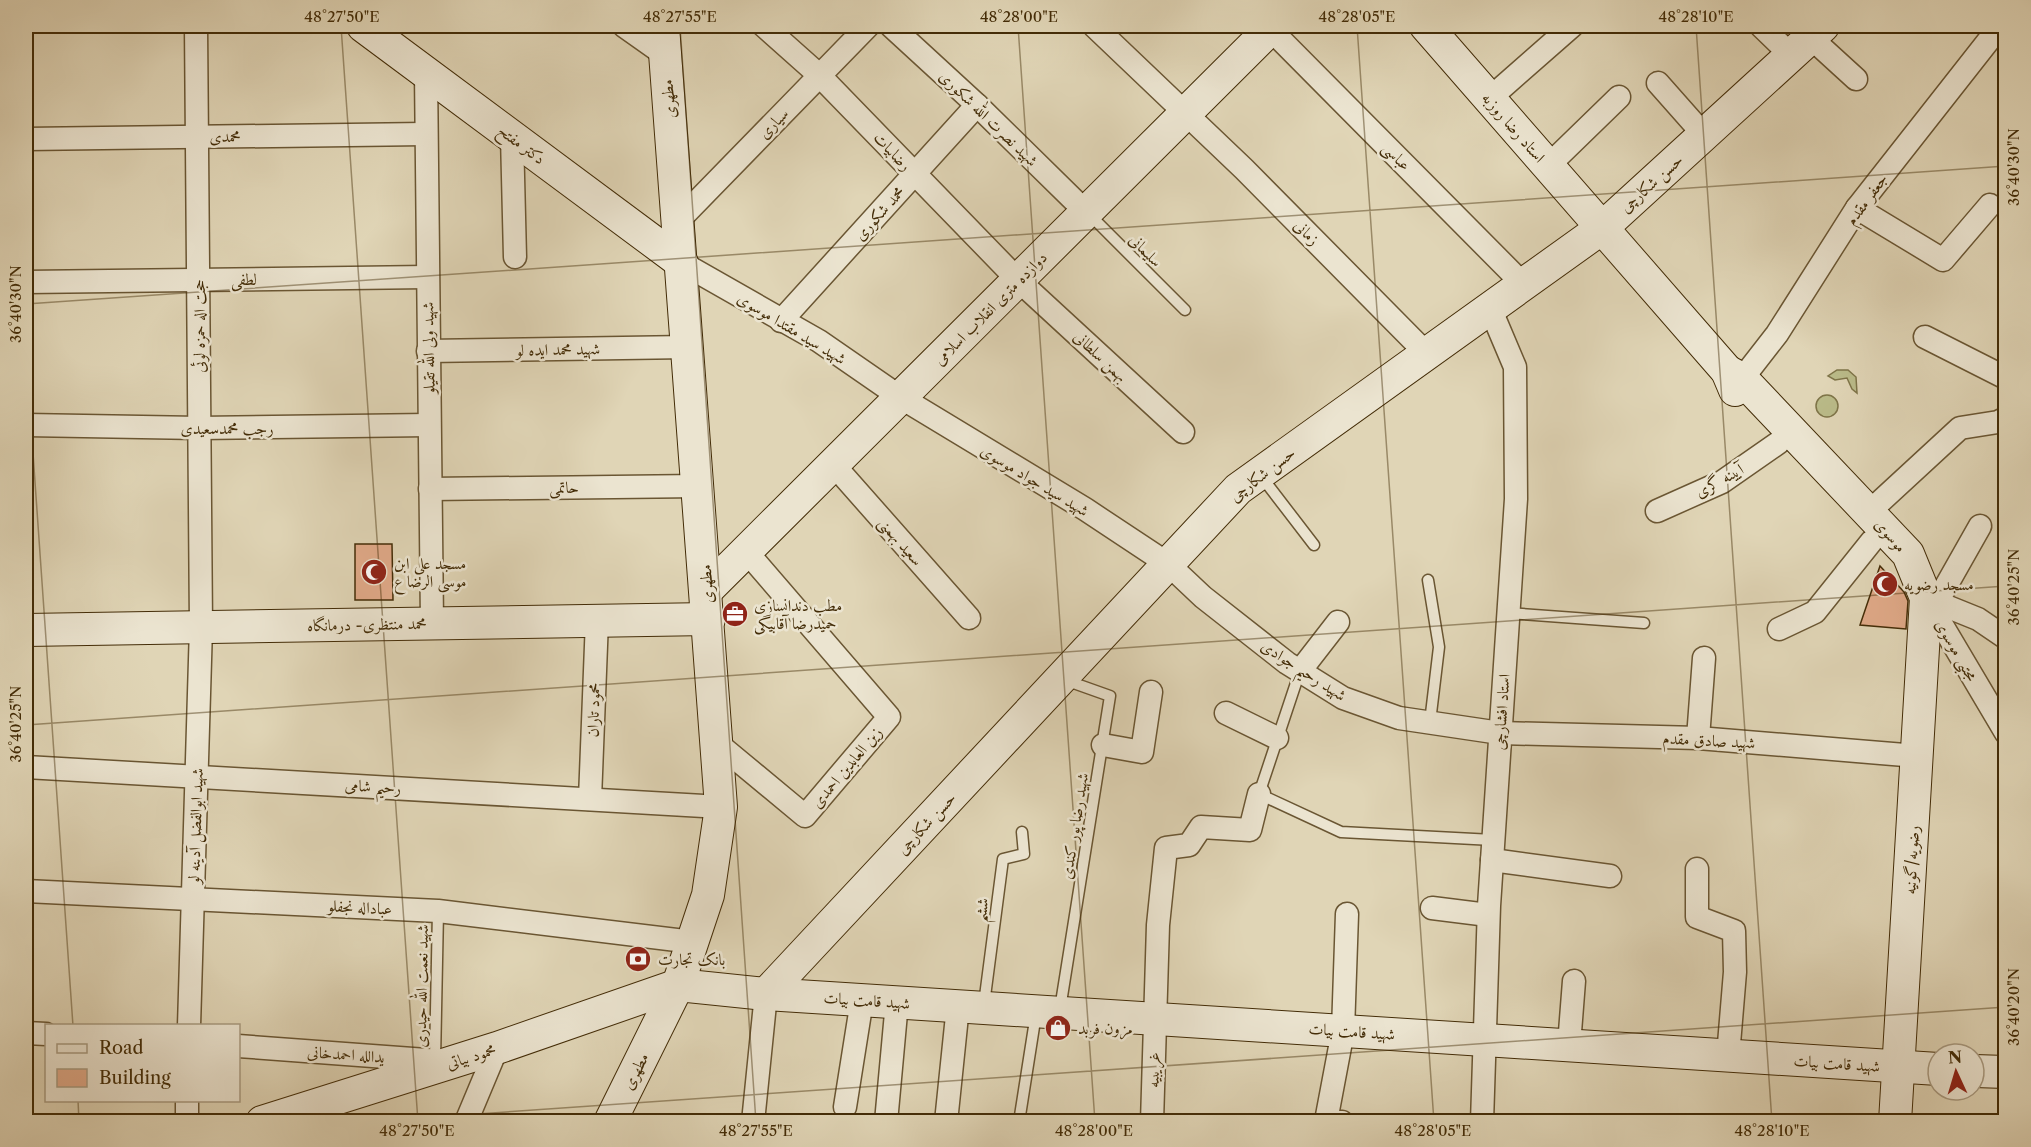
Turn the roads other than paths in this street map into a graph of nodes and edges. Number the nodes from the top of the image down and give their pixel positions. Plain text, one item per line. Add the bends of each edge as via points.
1 (196, 26) edge
2 (363, 26) edge
3 (624, 26) edge
4 (764, 26) edge
5 (867, 26) edge
6 (891, 26) edge
7 (1094, 26) edge
8 (1426, 26) edge
9 (1572, 26) edge
10 (1761, 26) edge
11 (2000, 26) edge
12 (1272, 27) edge
13 (2006, 30) edge
14 (1808, 39) edge
15 (664, 40) edge
16 (426, 73) junction
17 (819, 75) junction
18 (1856, 79) dead end
19 (1658, 83) dead end
20 (1619, 97) dead end
21 (1489, 99) junction
22 (977, 105) junction
23 (1185, 113) junction
24 (425, 134) junction
25 (1704, 135) junction
26 (512, 136) junction
27 (197, 137) junction
28 (26, 139) edge
29 (1548, 166) junction
30 (915, 174) junction
31 (1990, 205) dead end
32 (1857, 208) junction
33 (1086, 212) junction
34 (678, 221) junction
35 (1602, 228) junction
36 (515, 257) dead end
37 (682, 263) junction
38 (427, 277) junction
39 (1018, 279) junction
40 (198, 280) junction
41 (26, 282) edge
42 (1523, 284) junction
43 (1490, 308) junction
44 (1185, 310) dead end
45 (781, 321) junction
46 (1925, 337) dead end
47 (688, 347) junction
48 (428, 351) junction
49 (1426, 354) junction
50 (1735, 375) junction
51 (2006, 378) edge
52 (900, 397) junction
53 (2006, 418) edge
54 (26, 425) edge
55 (429, 425) junction
56 (200, 429) junction
57 (1183, 432) dead end
58 (1778, 443) junction
59 (833, 464) junction
60 (1259, 474) junction
61 (699, 486) junction
62 (430, 489) junction
63 (1657, 511) dead end
64 (1870, 511) junction
65 (1980, 526) dead end
66 (1871, 542) junction
67 (1314, 544) dead end
68 (746, 551) junction
69 (1168, 564) junction
70 (1428, 580) dead end
71 (1932, 600) junction
72 (708, 604) junction
73 (1508, 613) junction
74 (969, 618) dead end
75 (597, 620) junction
76 (1338, 622) dead end
77 (1644, 622) dead end
78 (432, 623) junction
79 (201, 627) junction
80 (1779, 629) dead end
81 (26, 630) edge
82 (2006, 638) edge
83 (1704, 658) dead end
84 (1300, 671) junction
85 (1062, 679) junction
86 (1151, 692) dead end
87 (1226, 712) dead end
88 (1430, 722) junction
89 (1500, 733) junction
90 (2006, 733) edge
91 (1277, 738) junction
92 (1698, 738) junction
93 (717, 743) junction
94 (1103, 745) junction
95 (1917, 756) junction
96 (26, 767) edge
97 (197, 776) junction
98 (1259, 794) junction
99 (590, 799) junction
100 (721, 807) junction
101 (1022, 832) dead end
102 (1492, 850) junction
103 (1697, 869) dead end
104 (1610, 876) dead end
105 (26, 891) edge
106 (193, 898) junction
107 (1432, 908) dead end
108 (438, 911) junction
109 (1347, 914) dead end
110 (1488, 915) junction
111 (693, 942) junction
112 (1574, 981) dead end
113 (678, 985) junction
114 (766, 993) junction
115 (862, 1000) junction
116 (897, 1002) junction
117 (971, 1007) junction
118 (1048, 1012) junction
119 (1154, 1019) junction
120 (189, 1024) edge
121 (1342, 1031) junction
122 (26, 1033) edge
123 (45, 1034) edge
124 (1485, 1040) junction
125 (240, 1046) edge
126 (1569, 1046) junction
127 (497, 1048) junction
128 (1728, 1056) junction
129 (444, 1061) junction
130 (1899, 1067) junction
131 (1926, 1068) edge
132 (1986, 1071) edge
133 (2006, 1072) edge
134 (187, 1102) edge
135 (845, 1107) dead end
136 (297, 1115) edge
137 (187, 1122) edge
138 (262, 1122) edge
139 (466, 1122) edge
140 (610, 1122) edge
141 (753, 1122) edge
142 (886, 1122) edge
143 (945, 1122) edge
144 (1019, 1122) edge
145 (1152, 1122) edge
146 (1342, 1122) edge
147 (1482, 1122) edge
148 (1895, 1122) edge

1 - 27 street, حجت اله حمزه لوئی
2 - 16 street, دکتر مفتح
3 - 15 street
4 - 17 street, رضابیات
5 - 17 street, سیاری
6 - 22 street, شهید نصرت الله شکوری
7 - 23 street, زمانی
8 - 21 street, استاد رضا روزبه
9 - 21 street
10 - 14 street
11 - 13 street
11 - 32 street, جعفر مقدم
12 - 23 street, دوازده متری انقلاب اسلامی
12 - 42 street, عباسی
14 - 18 street
14 - 25 street, حسن شکارچی
15 - 34 street, مطهری
16 - 24 street, شهید ولی الله تقیلو
16 - 26 street, دکتر مفتح
17 - 30 street, رضابیات
17 - 34 street, سیاری
19 - 25 street
20 - 29 street
21 - 29 street, استاد رضا روزبه
22 - 30 street, محمد شکوری
22 - 33 street, شهید نصرت الله شکوری
23 - 33 street, دوازده متری انقلاب اسلامی
23 - 49 street, زمانی
24 - 27 street, محمدی
24 - 38 street, شهید ولی الله تقیلو
25 - 35 street, حسن شکارچی
26 - 36 street
26 - 37 street, دکتر مفتح
27 - 28 street, محمدی
27 - 40 street, حجت اله حمزه لوئی
29 - 35 street, استاد رضا روزبه
30 - 39 street, رضابیات
30 - 45 street, محمد شکوری
31 - 32 street via 1943,260
32 - 50 street, جعفر مقدم via 1777,334
33 - 39 street, دوازده متری انقلاب اسلامی
33 - 44 lane, سلیمانی
34 - 37 street, مطهری
35 - 42 street, حسن شکارچی
35 - 50 street, موسوی
37 - 45 street, شهید سید مقتدا موسوی
37 - 47 street, مطهری
38 - 40 street, لطفی
38 - 48 street, شهید ولی الله تقیلو
39 - 52 street, دوازده متری انقلاب اسلامی
39 - 57 street, بهمن سلطانی
40 - 41 street, لطفی
40 - 56 street, حجت اله حمزه لوئی
42 - 43 street, حسن شکارچی
43 - 49 street, حسن شکارچی
43 - 73 street, استاد افشارچی via 1515,367 1516,499
45 - 52 street, شهید سید مقتدا موسوی via 819,341
46 - 51 street
47 - 48 street, شهید محمد ایده لو
47 - 61 street, مطهری
48 - 55 street, شهید ولی الله تقیلو
49 - 60 street, حسن شکارچی
50 - 58 street, موسوی via 1736,394
50 - 64 street, موسوی
52 - 59 street, دوازده متری انقلاب اسلامی
52 - 69 street, شهید سید جواد موسوی
53 - 64 street via 1960,428
54 - 56 street, رجب محمدسعیدی
55 - 56 street, رجب محمدسعیدی
55 - 62 street, شهید ولی الله تقیلو
56 - 79 street, حجت اله حمزه لوئی
58 - 63 street, آیینه گری via 1722,482
58 - 66 street, موسوی
59 - 68 street, دوازده متری انقلاب اسلامی
59 - 74 street, سعید بهمنی
60 - 67 lane
60 - 69 street, حسن شکارچی via 1238,489
61 - 62 street, حاتمی
61 - 72 street, مطهری
62 - 78 street, شهید ولی الله تقیلو
64 - 71 street, موسوی via 1908,554
65 - 71 street
66 - 71 street, موسوی
66 - 80 street via 1815,612
68 - 72 street, دوازده متری انقلاب اسلامی
68 - 93 street, زین العابدین احمدی via 889,717 805,816
69 - 84 street, شهید رحیم جوادی via 1203,597
69 - 85 street, حسن شکارچی
70 - 88 lane via 1438,647
71 - 82 street via 1978,620
71 - 90 street, مجتبی موسوی
71 - 95 street, رضویه/گونیه
72 - 75 street, محمد منتظری- درمانگاه
72 - 93 street, مطهری
73 - 77 lane
73 - 89 street, استاد افشارچی
75 - 78 street, محمد منتظری- درمانگاه
75 - 99 street, محمود تاران
76 - 84 street
78 - 79 street, محمد منتظری- درمانگاه
79 - 81 street, محمد منتظری- درمانگاه
79 - 97 street, شهید ابوالفضل آدینه لو
83 - 92 street
84 - 88 street, شهید رحیم جوادی via 1343,698 1399,718
84 - 91 lane
85 - 94 lane, شهید رضا پور کندی via 1110,696
85 - 114 street, حسن شکارچی
86 - 94 street via 1142,752
87 - 91 street
88 - 89 street, شهید رحیم جوادی
89 - 92 street, شهید صادق مقدم
89 - 102 street, استاد افشارچی
91 - 98 lane
92 - 95 street, شهید صادق مقدم
93 - 100 street, مطهری
94 - 118 lane, شهید رضا پور کندی
95 - 130 street, رضویه/گونیه
96 - 97 street, رحیم شامی
97 - 99 street, رحیم شامی
97 - 106 street, شهید ابوالفضل آدینه لو
98 - 102 lane via 1341,832
98 - 119 street, غریبیه via 1250,830 1201,827 1189,845 1166,848
99 - 100 street, رحیم شامی
100 - 111 street, مطهری via 708,895
101 - 117 lane, ششم via 1024,854 1003,859
102 - 104 street
102 - 110 street, استاد افشارچی
103 - 128 street via 1697,917 1734,931
105 - 106 street, عباداله نجفلو
106 - 108 street, عباداله نجفلو
106 - 120 street, شهید ابوالفضل آدینه لو
107 - 110 street
108 - 111 street, عباداله نجفلو
108 - 129 lane, شهید نعمت الله حیدری
109 - 121 street
110 - 124 street, استاد افشارچی
111 - 113 street, مطهری
112 - 126 street
113 - 114 street, شهید قامت بیات
113 - 127 street, محمود بیاتی
113 - 140 street, مطهری
114 - 115 street, شهید قامت بیات
114 - 141 street
115 - 116 street, شهید قامت بیات
115 - 135 street
116 - 117 street, شهید قامت بیات
116 - 142 street
117 - 118 street, شهید قامت بیات
117 - 143 street
118 - 119 street, شهید قامت بیات
118 - 144 lane, شهید رضا پور کندی
119 - 121 street, شهید قامت بیات
119 - 145 street, غریبیه
121 - 124 street, شهید قامت بیات
121 - 146 street via 1326,1121
122 - 123 street
124 - 126 street, شهید قامت بیات
124 - 147 street, استاد افشارچی
125 - 129 street, یدالله احمدخانی
126 - 128 street, شهید قامت بیات
127 - 129 street, محمود بیاتی
127 - 139 street
128 - 130 street, شهید قامت بیات
129 - 136 street, محمود بیاتی
130 - 131 street, شهید قامت بیات
130 - 148 street, رضویه/گونیه
132 - 133 street
134 - 137 street
136 - 138 street, محمود بیاتی

